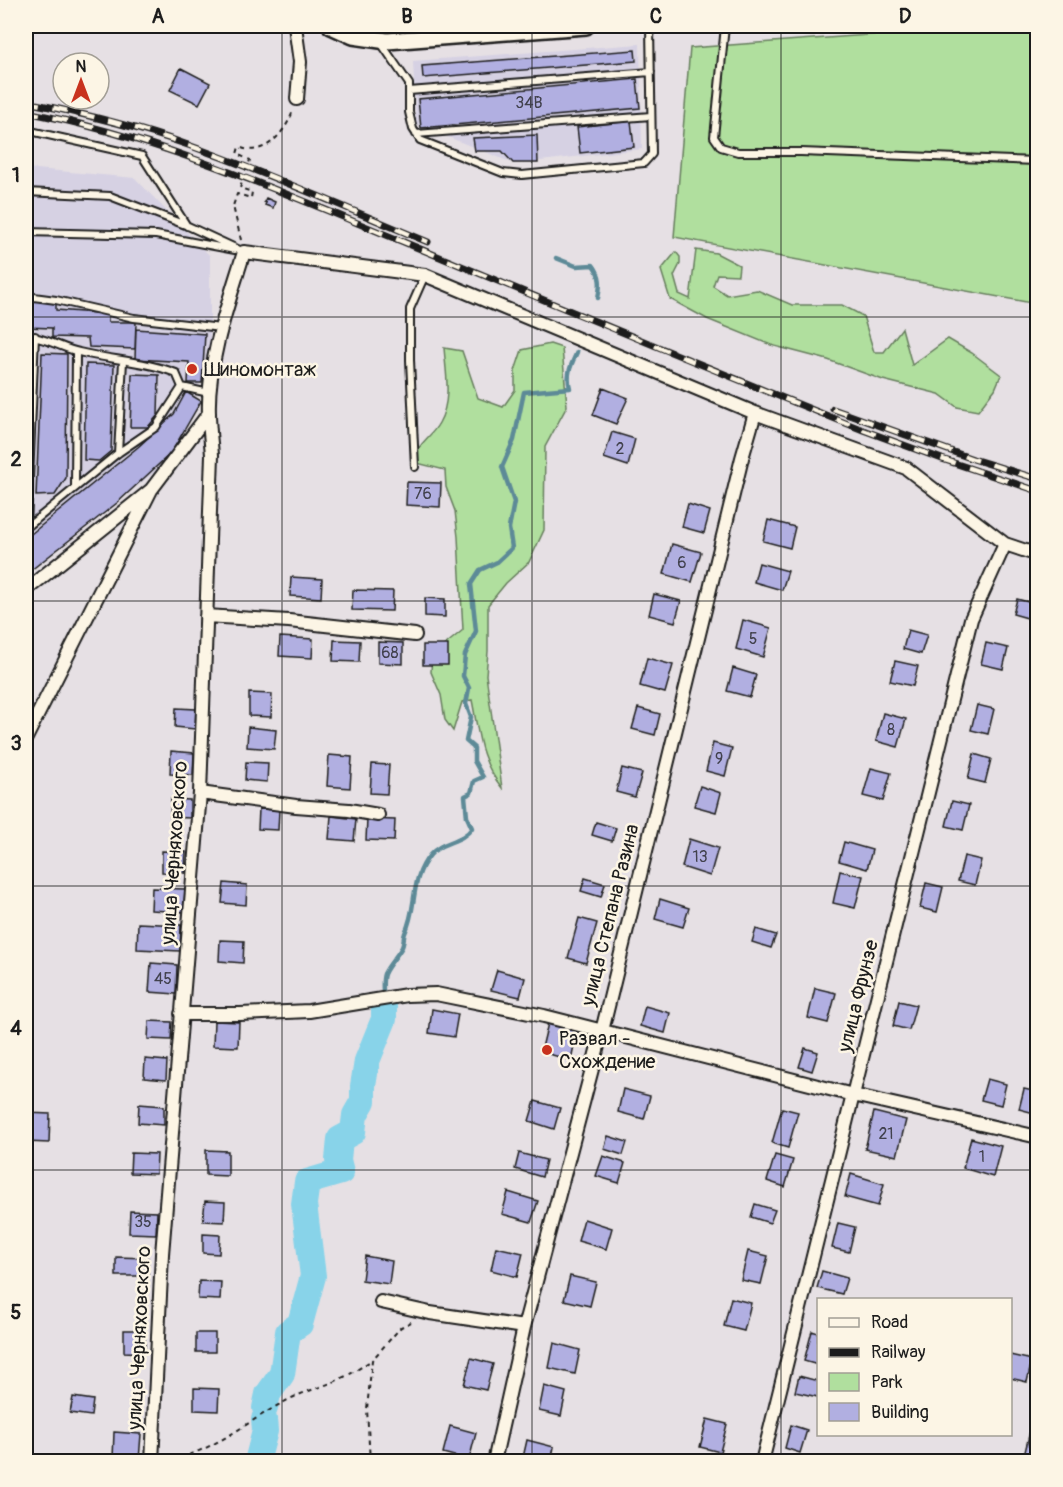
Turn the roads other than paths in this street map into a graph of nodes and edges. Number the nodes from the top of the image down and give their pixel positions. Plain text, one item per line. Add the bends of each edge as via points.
1 (122, 26) edge
2 (136, 26) edge
3 (295, 26) edge
4 (331, 26) edge
5 (586, 26) edge
6 (650, 26) edge
7 (725, 26) edge
8 (380, 40) junction
9 (651, 72) junction
10 (409, 91) junction
11 (297, 99) road end
12 (651, 116) junction
13 (26, 130) edge
14 (416, 134) junction
15 (1038, 161) edge
16 (26, 192) edge
17 (188, 226) junction
18 (26, 232) edge
19 (244, 252) junction
20 (425, 275) junction
21 (26, 296) edge
22 (221, 328) junction
23 (26, 336) edge
24 (35, 336) junction
25 (76, 352) junction
26 (123, 361) junction
27 (182, 387) junction
28 (209, 394) junction
29 (208, 413) junction
30 (755, 413) junction
31 (118, 453) junction
32 (415, 467) dead end
33 (75, 487) junction
34 (151, 490) junction
35 (26, 528) edge
36 (1005, 544) junction
37 (1038, 555) edge
38 (26, 590) edge
39 (206, 616) junction
40 (415, 635) dead end
41 (26, 738) edge
42 (200, 793) junction
43 (378, 815) dead end
44 (181, 1014) junction
45 (602, 1031) junction
46 (853, 1095) junction
47 (1038, 1137) edge
48 (381, 1302) dead end
49 (524, 1327) junction
50 (152, 1461) edge
51 (494, 1461) edge
52 (762, 1461) edge

1 - 2 lane via 133,30
3 - 11 street via 300,62
4 - 8 street via 353,36
5 - 8 street via 412,41
6 - 9 lane
7 - 15 lane via 714,136 721,147 738,152
8 - 10 lane via 409,84
9 - 10 lane
9 - 12 lane
10 - 14 lane via 409,112
12 - 14 lane
12 - 14 lane via 652,153 644,163 522,175 502,173 420,140
13 - 17 lane via 142,156
16 - 17 lane via 110,196
17 - 19 lane
18 - 19 lane via 156,235
19 - 20 street
19 - 22 street, улица Черняховского
20 - 30 street
20 - 32 lane via 410,309
21 - 22 lane via 134,318
22 - 28 street, улица Черняховского
23 - 24 lane
24 - 25 lane
24 - 35 lane
25 - 26 lane
25 - 33 lane
26 - 27 lane via 156,365 176,373
26 - 31 lane
27 - 28 lane
27 - 31 lane via 156,427
28 - 29 street, улица Черняховского
29 - 34 street
29 - 39 street, улица Черняховского via 213,455
30 - 36 street via 906,468
30 - 45 street, улица Степана Разина
31 - 33 lane
33 - 35 lane
34 - 38 street
34 - 41 street
36 - 37 street
36 - 46 street, улица Фрунзе via 971,619
39 - 40 street
39 - 42 street, улица Черняховского
42 - 43 street
42 - 44 street, улица Черняховского
44 - 45 street via 309,1011 436,994
44 - 50 street, улица Черняховского via 162,1254
45 - 46 street
45 - 49 street, улица Степана Разина
46 - 47 street
46 - 52 street, улица Фрунзе
48 - 49 street
49 - 51 street, улица Степана Разина

